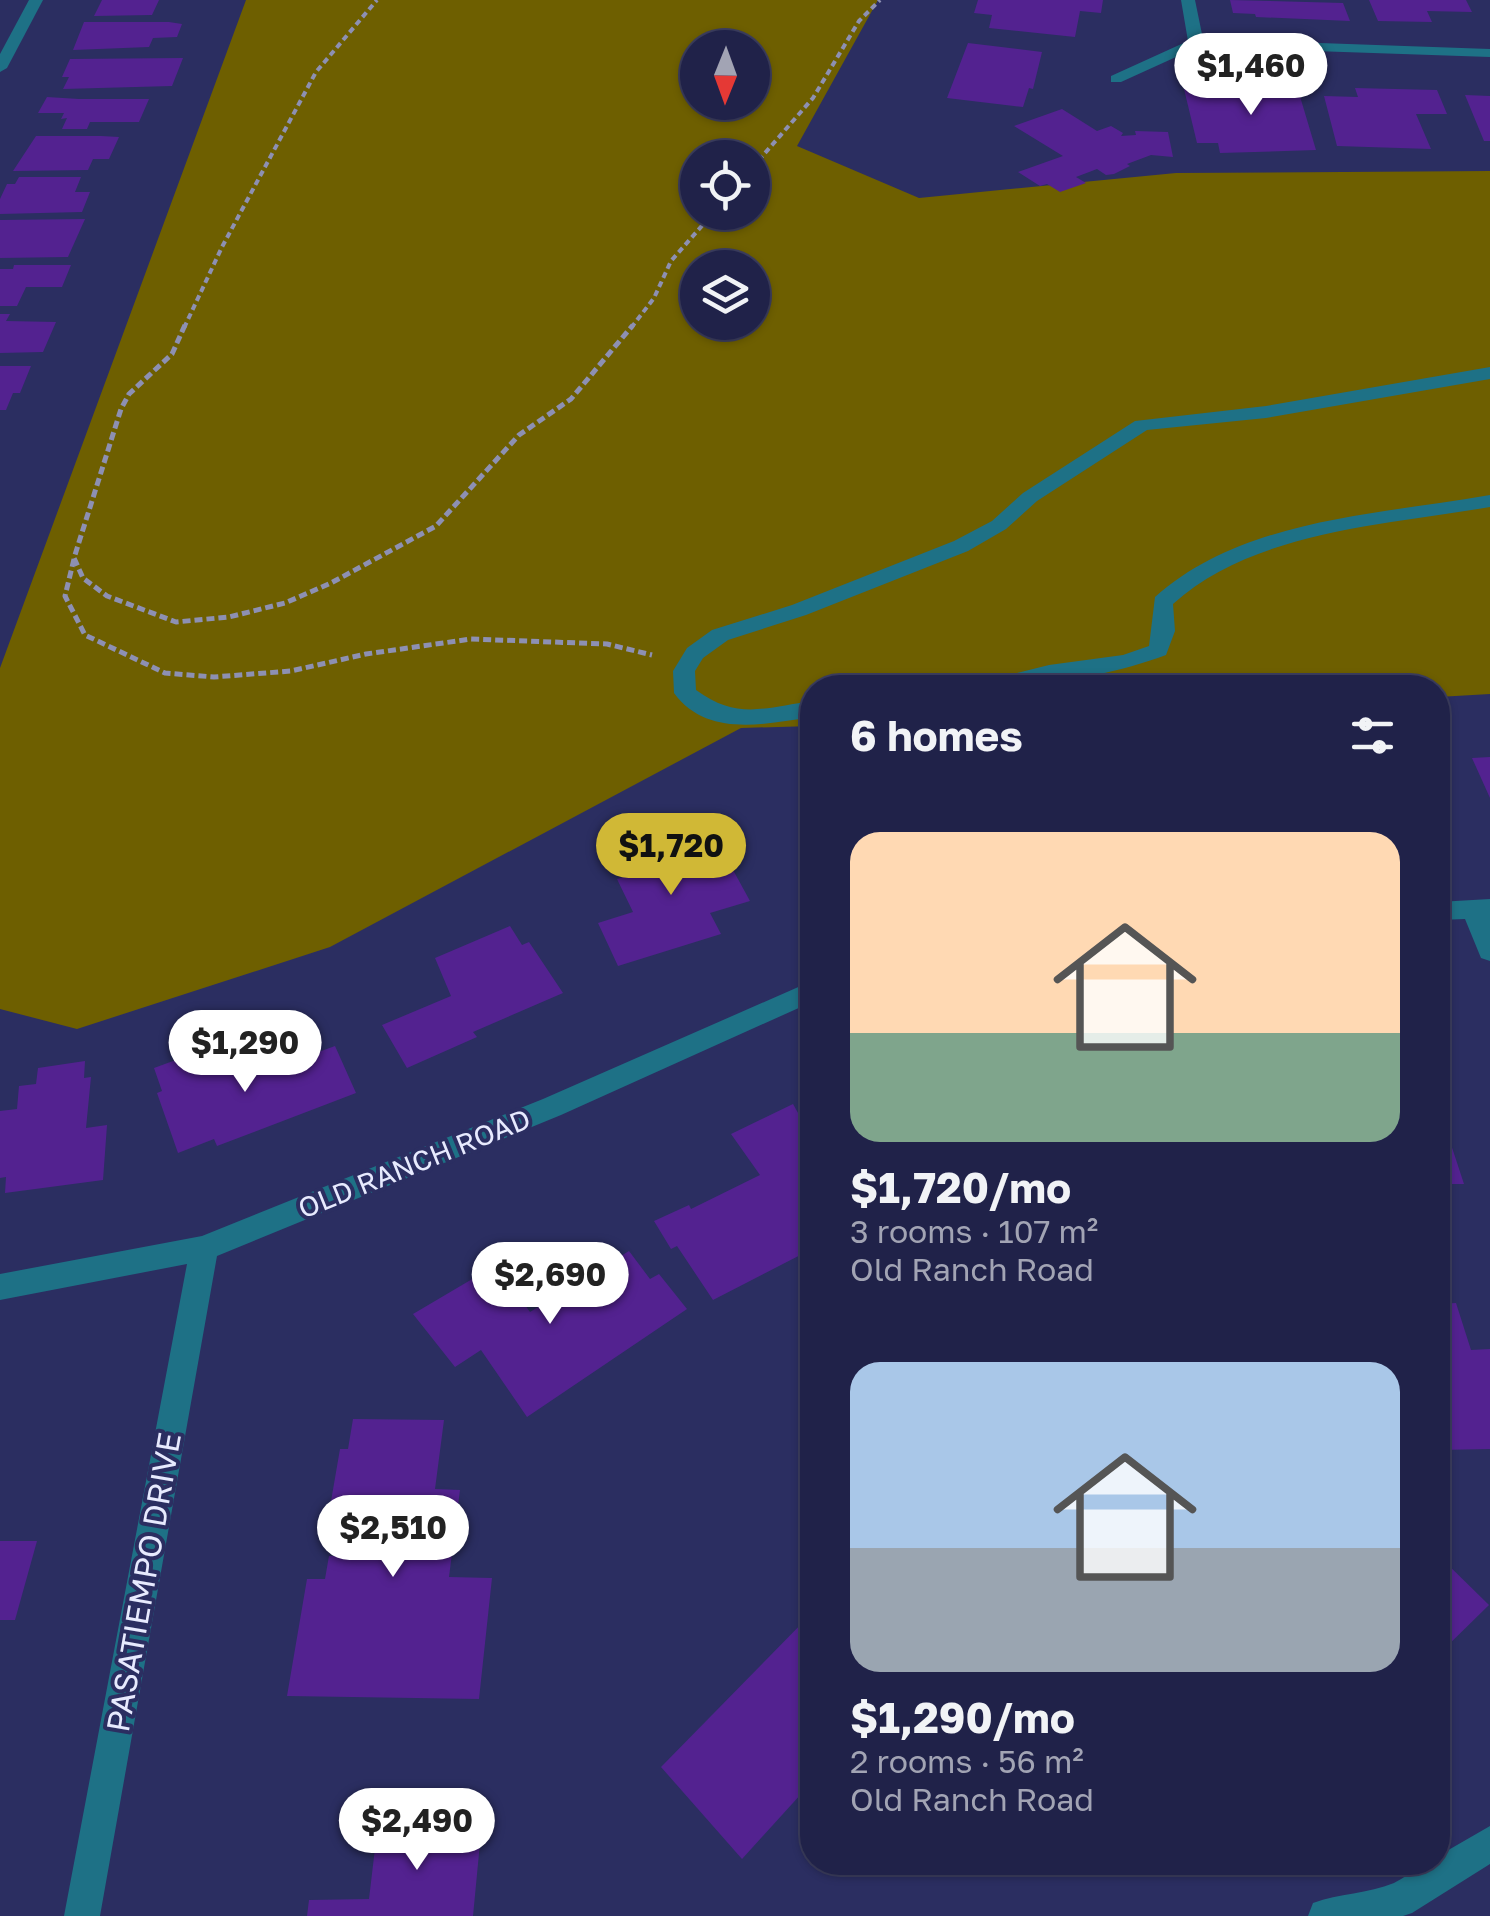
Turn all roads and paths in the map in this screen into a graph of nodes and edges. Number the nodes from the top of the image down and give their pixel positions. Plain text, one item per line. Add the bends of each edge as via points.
1 (36, 0) edge
2 (376, 0) edge
3 (880, 0) edge
4 (1188, 0) edge
5 (1196, 43) junction
6 (1490, 53) edge
7 (0, 68) edge
8 (1116, 79) dead end
9 (770, 147) edge
10 (698, 230) edge
11 (1490, 373) edge
12 (1490, 501) edge
13 (74, 558) junction
14 (688, 664) junction
15 (1037, 675) edge
16 (800, 711) edge
17 (1482, 908) edge
18 (1450, 910) edge
19 (1490, 951) edge
20 (800, 996) edge
21 (204, 1248) junction
22 (0, 1287) edge
23 (1490, 1844) edge
24 (1450, 1868) edge
25 (1439, 1875) edge
26 (82, 1916) edge
27 (1326, 1916) edge

1 - 7 street
2 - 13 path via 316,72 172,354 130,394
3 - 9 path via 858,21 813,98
4 - 5 street
5 - 6 street
5 - 8 street
10 - 13 path via 670,262 640,317 571,399 519,436 436,526 331,583 285,603 176,622 107,596 83,578
11 - 14 street via 1266,412 1142,425 1030,497 1000,525 799,610 720,635
12 - 15 street via 1268,540 1182,584 1162,602 1158,650 1126,662
13 - 14 path via 65,596 85,635 165,674 214,678 291,671 471,639 607,644
14 - 16 street via 685,694 715,715
17 - 18 street
17 - 19 street
20 - 21 street, OLD RANCH ROAD via 552,1107
21 - 22 street, OLD RANCH ROAD
21 - 26 street, PASATIEMPO DRIVE
23 - 24 street
25 - 27 street via 1398,1900

